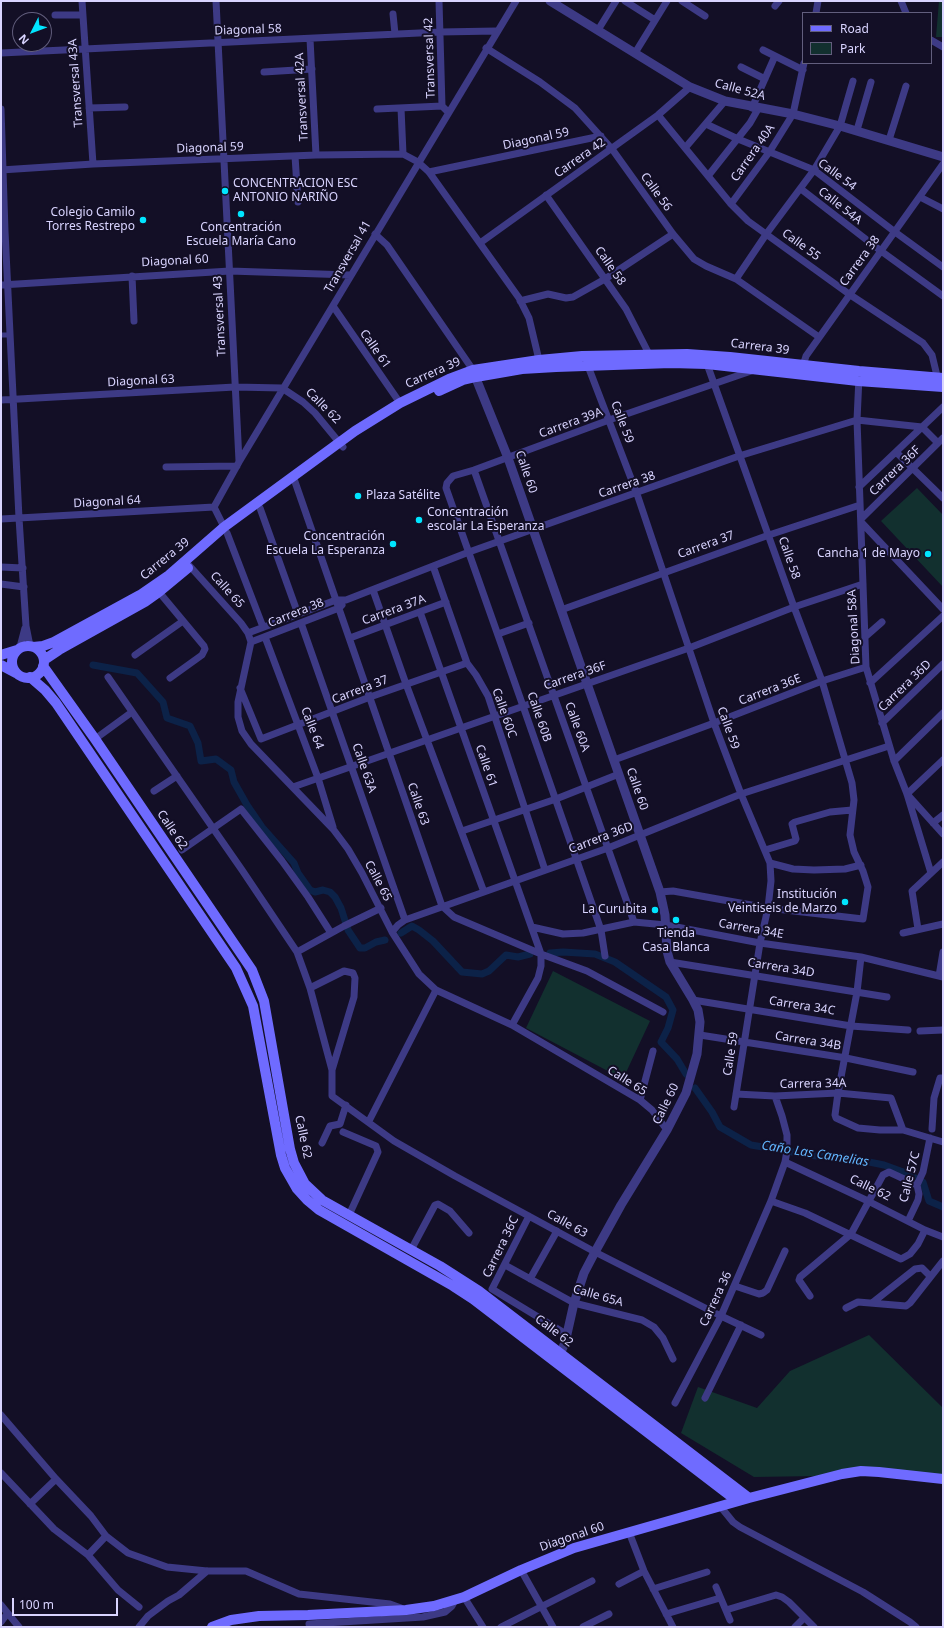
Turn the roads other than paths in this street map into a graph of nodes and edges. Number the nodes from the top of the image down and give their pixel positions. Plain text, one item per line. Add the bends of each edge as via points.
1 (82, 1) edge
2 (216, 1) edge
3 (439, 1) edge
4 (516, 1) edge
5 (550, 1) edge
6 (616, 1) edge
7 (625, 1) edge
8 (667, 1) edge
9 (682, 1) edge
10 (818, 1) edge
11 (901, 1) edge
12 (816, 12) edge
13 (906, 12) edge
14 (393, 14) dead end
15 (55, 15) dead end
16 (82, 15) junction
17 (705, 16) dead end
18 (655, 20) junction
19 (598, 30) junction
20 (496, 31) junction
21 (440, 32) junction
22 (395, 34) junction
23 (310, 39) junction
24 (932, 41) edge
25 (219, 42) junction
26 (943, 47) edge
27 (486, 48) junction
28 (85, 49) junction
29 (763, 50) dead end
30 (1, 53) edge
31 (635, 53) junction
32 (775, 56) junction
33 (804, 66) edge
34 (741, 67) dead end
35 (312, 69) junction
36 (264, 72) dead end
37 (765, 79) junction
38 (853, 81) dead end
39 (871, 82) dead end
40 (906, 86) dead end
41 (690, 87) junction
42 (725, 101) junction
43 (125, 107) dead end
44 (89, 108) junction
45 (401, 108) junction
46 (755, 108) junction
47 (1, 109) edge
48 (377, 109) dead end
49 (445, 109) junction
50 (793, 114) junction
51 (658, 115) junction
52 (706, 124) junction
53 (840, 126) junction
54 (857, 130) junction
55 (601, 136) junction
56 (738, 139) junction
57 (889, 140) junction
58 (685, 148) junction
59 (612, 149) junction
60 (770, 151) junction
61 (403, 154) junction
62 (316, 155) junction
63 (295, 156) junction
64 (943, 157) edge
65 (223, 159) junction
66 (418, 162) junction
67 (93, 164) junction
68 (943, 164) edge
69 (2, 170) edge
70 (814, 170) junction
71 (429, 172) junction
72 (708, 176) junction
73 (801, 189) junction
74 (546, 195) junction
75 (920, 197) junction
76 (298, 202) dead end
77 (731, 204) junction
78 (943, 209) edge
79 (3, 231) edge
80 (895, 232) junction
81 (767, 233) junction
82 (374, 234) junction
83 (673, 234) junction
84 (480, 242) junction
85 (881, 251) junction
86 (943, 267) edge
87 (230, 271) junction
88 (350, 275) junction
89 (132, 276) junction
90 (605, 279) junction
91 (736, 279) junction
92 (5, 284) edge
93 (849, 294) junction
94 (943, 296) edge
95 (520, 301) junction
96 (333, 306) junction
97 (134, 321) dead end
98 (10, 334) junction
99 (1, 335) edge
100 (819, 337) junction
101 (649, 354) junction
102 (539, 360) junction
103 (707, 364) junction
104 (588, 366) junction
105 (755, 370) junction
106 (802, 370) junction
107 (474, 373) junction
108 (859, 376) junction
109 (714, 384) junction
110 (942, 384) edge
111 (235, 387) junction
112 (282, 388) junction
113 (14, 399) junction
114 (1, 400) edge
115 (400, 403) junction
116 (943, 407) edge
117 (609, 420) junction
118 (857, 420) junction
119 (922, 428) junction
120 (941, 441) edge
121 (341, 444) junction
122 (896, 452) junction
123 (739, 456) junction
124 (508, 458) junction
125 (238, 464) junction
126 (166, 467) dead end
127 (913, 469) junction
128 (474, 470) junction
129 (295, 479) junction
130 (859, 487) junction
131 (446, 488) joint
132 (637, 494) junction
133 (943, 498) edge
134 (860, 505) junction
135 (214, 507) junction
136 (260, 508) junction
137 (19, 518) junction
138 (1, 519) edge
139 (861, 520) junction
140 (225, 530) junction
141 (533, 530) junction
142 (769, 535) junction
143 (500, 541) junction
144 (469, 552) junction
145 (188, 563) junction
146 (433, 566) junction
147 (1, 567) edge
148 (23, 568) junction
149 (664, 572) junction
150 (1, 584) edge
151 (862, 584) junction
152 (24, 586) junction
153 (373, 590) junction
154 (159, 592) junction
155 (336, 600) junction
156 (346, 600) junction
157 (446, 602) junction
158 (339, 608) junction
159 (794, 608) junction
160 (943, 609) edge
161 (561, 610) junction
162 (420, 612) junction
163 (298, 614) junction
164 (943, 616) edge
165 (183, 621) junction
166 (882, 622) dead end
167 (301, 623) junction
168 (529, 623) junction
169 (386, 625) junction
170 (26, 626) junction
171 (263, 627) junction
172 (248, 633) junction
173 (498, 634) junction
174 (866, 636) junction
175 (265, 637) junction
176 (350, 638) junction
177 (251, 642) junction
178 (32, 646) junction
179 (689, 648) junction
180 (19, 649) junction
181 (1, 655) edge
182 (135, 655) dead end
183 (43, 663) junction
184 (467, 663) junction
185 (943, 664) edge
186 (1, 665) edge
187 (866, 667) junction
188 (441, 672) junction
189 (16, 673) junction
190 (108, 676) dead end
191 (30, 677) junction
192 (170, 678) dead end
193 (822, 681) junction
194 (870, 683) junction
195 (406, 684) junction
196 (588, 684) junction
197 (240, 688) junction
198 (554, 695) junction
199 (370, 698) junction
200 (524, 706) junction
201 (132, 712) junction
202 (333, 712) junction
203 (943, 714) edge
204 (494, 716) junction
205 (714, 723) junction
206 (882, 723) junction
207 (299, 725) junction
208 (461, 727) junction
209 (95, 739) junction
210 (427, 740) junction
211 (889, 746) junction
212 (389, 753) junction
213 (614, 760) junction
214 (943, 760) edge
215 (844, 761) junction
216 (894, 761) junction
217 (352, 767) junction
218 (619, 774) junction
219 (177, 776) junction
220 (318, 778) junction
221 (293, 787) junction
222 (586, 787) junction
223 (154, 791) dead end
224 (741, 794) junction
225 (907, 794) junction
226 (556, 799) junction
227 (525, 809) junction
228 (852, 810) junction
229 (943, 815) edge
230 (493, 820) junction
231 (933, 823) junction
232 (213, 828) junction
233 (333, 829) junction
234 (462, 831) junction
235 (943, 834) edge
236 (640, 835) junction
237 (608, 848) junction
238 (182, 850) dead end
239 (764, 850) junction
240 (577, 859) junction
241 (943, 862) edge
242 (770, 863) junction
243 (860, 865) junction
244 (545, 870) junction
245 (931, 873) junction
246 (514, 881) junction
247 (484, 892) junction
248 (660, 892) junction
249 (442, 906) junction
250 (381, 908) junction
251 (768, 908) junction
252 (405, 920) junction
253 (634, 922) junction
254 (943, 924) edge
255 (666, 925) junction
256 (532, 927) junction
257 (918, 929) junction
258 (601, 930) junction
259 (392, 932) junction
260 (903, 933) dead end
261 (331, 934) junction
262 (760, 943) junction
263 (297, 952) junction
264 (943, 952) edge
265 (541, 954) junction
266 (605, 956) dead end
267 (861, 957) junction
268 (670, 962) junction
269 (755, 975) junction
270 (941, 976) edge
271 (310, 988) junction
272 (436, 990) junction
273 (857, 992) junction
274 (887, 997) dead end
275 (693, 1000) junction
276 (749, 1009) junction
277 (663, 1012) dead end
278 (512, 1025) junction
279 (851, 1026) junction
280 (908, 1030) dead end
281 (943, 1030) edge
282 (920, 1031) dead end
283 (700, 1035) junction
284 (744, 1042) junction
285 (653, 1051) dead end
286 (846, 1058) junction
287 (332, 1070) junction
288 (913, 1072) dead end
289 (941, 1078) edge
290 (838, 1093) junction
291 (736, 1094) junction
292 (775, 1096) junction
293 (640, 1100) junction
294 (346, 1105) junction
295 (734, 1107) dead end
296 (368, 1121) junction
297 (932, 1129) dead end
298 (667, 1130) junction
299 (903, 1130) junction
300 (342, 1132) dead end
301 (930, 1138) junction
302 (943, 1142) edge
303 (322, 1143) dead end
304 (785, 1162) junction
305 (918, 1184) junction
306 (771, 1200) junction
307 (868, 1200) junction
308 (349, 1215) junction
309 (529, 1216) junction
310 (908, 1221) junction
311 (925, 1230) junction
312 (557, 1231) junction
313 (469, 1233) dead end
314 (850, 1234) junction
315 (943, 1237) edge
316 (411, 1250) junction
317 (785, 1251) dead end
318 (595, 1252) junction
319 (943, 1262) edge
320 (505, 1265) junction
321 (930, 1276) junction
322 (530, 1279) junction
323 (735, 1286) junction
324 (810, 1296) dead end
325 (574, 1303) junction
326 (872, 1303) junction
327 (846, 1308) dead end
328 (721, 1316) junction
329 (741, 1326) junction
330 (566, 1334) junction
331 (761, 1335) dead end
332 (561, 1353) junction
333 (673, 1359) dead end
334 (556, 1362) junction
335 (705, 1398) dead end
336 (675, 1403) dead end
337 (1, 1415) edge
338 (1, 1473) edge
339 (56, 1479) junction
340 (943, 1479) edge
341 (749, 1498) junction
342 (737, 1501) junction
343 (30, 1504) junction
344 (720, 1506) junction
345 (629, 1532) junction
346 (106, 1536) junction
347 (88, 1555) junction
348 (207, 1570) junction
349 (521, 1570) junction
350 (644, 1571) junction
351 (706, 1572) dead end
352 (592, 1581) dead end
353 (619, 1584) dead end
354 (716, 1587) dead end
355 (653, 1589) junction
356 (720, 1598) junction
357 (459, 1599) junction
358 (1, 1605) edge
359 (541, 1606) junction
360 (139, 1607) dead end
361 (726, 1610) junction
362 (7, 1614) junction
363 (407, 1614) junction
364 (609, 1614) dead end
365 (666, 1614) junction
366 (804, 1618) junction
367 (730, 1620) dead end
368 (1, 1622) edge
369 (309, 1622) edge
370 (907, 1624) edge
371 (19, 1627) edge
372 (139, 1627) edge
373 (212, 1627) edge
374 (409, 1627) edge
375 (483, 1627) edge
376 (501, 1627) edge
377 (553, 1627) edge
378 (583, 1627) edge
379 (673, 1627) edge
380 (795, 1627) edge
381 (814, 1627) edge
382 (916, 1627) edge

1 - 16 street, Transversal 43A
2 - 25 street, Transversal 43
3 - 21 street, Transversal 42
4 - 20 street, Transversal 41
5 - 19 street, Calle 52A
6 - 19 street
7 - 18 street
8 - 18 street
9 - 17 street
10 - 12 street
11 - 13 street
14 - 22 street
15 - 16 street
16 - 28 street, Transversal 43A
18 - 31 street
19 - 31 street, Calle 52A
20 - 21 street, Diagonal 58
20 - 27 street, Transversal 41
21 - 22 street, Diagonal 58
21 - 49 street, Transversal 42
22 - 23 street, Diagonal 58
23 - 25 street, Diagonal 58
23 - 35 street, Transversal 42A
24 - 26 street
25 - 28 street, Diagonal 58
25 - 65 street, Transversal 43
27 - 49 street, Transversal 41
27 - 55 street, Calle 56 via 540,82 569,104
28 - 30 street, Diagonal 58
28 - 44 street, Transversal 43A
29 - 32 street
31 - 41 street, Calle 52A
32 - 33 street
32 - 37 street
33 - 50 street, Carrera 40A
34 - 37 street
35 - 36 street
35 - 62 street, Transversal 42A
37 - 46 street
38 - 53 street
39 - 54 street
40 - 57 street
41 - 42 street, Calle 52A
41 - 51 street, Carrera 42
42 - 46 street, Calle 52A
42 - 52 street
43 - 44 street
44 - 67 street, Transversal 43A
45 - 48 street
45 - 49 street
45 - 61 street
46 - 50 street, Calle 52A
46 - 56 street
47 - 69 street
49 - 66 street, Transversal 41
50 - 53 street, Calle 52A
50 - 60 street, Carrera 40A
51 - 58 street, Calle 55
51 - 59 street, Carrera 42
52 - 56 street, Calle 54
52 - 58 street
53 - 54 street, Calle 52A
53 - 70 street
54 - 57 street, Calle 52A
55 - 59 street, Calle 56
55 - 71 street, Diagonal 59
56 - 60 street, Calle 54
56 - 72 street
57 - 64 street, Calle 52A
58 - 72 street, Calle 55
59 - 74 street, Carrera 42
59 - 83 street, Calle 56
60 - 70 street, Calle 54
60 - 77 street, Carrera 40A
61 - 62 street, Diagonal 59
61 - 66 street, Diagonal 59
62 - 63 street, Diagonal 59
63 - 65 street, Diagonal 59
63 - 76 street
65 - 67 street, Diagonal 59
65 - 87 street, Transversal 43
66 - 71 street
66 - 82 street, Transversal 41
67 - 69 street, Diagonal 59
68 - 75 street, Carrera 38
69 - 79 street
70 - 73 street
70 - 80 street, Calle 54
71 - 84 street
72 - 77 street, Calle 55
73 - 81 street
73 - 85 street, Calle 54A
74 - 84 street, Carrera 42
74 - 90 street, Calle 58
75 - 78 street
75 - 80 street, Carrera 38
77 - 81 street, Calle 55
79 - 92 street
80 - 85 street, Carrera 38
80 - 86 street, Calle 54
81 - 91 street
81 - 93 street, Calle 55
82 - 88 street, Transversal 41
82 - 107 street, Calle 60 via 388,244
83 - 90 street
83 - 91 street, Calle 56 via 694,259
84 - 95 street
85 - 93 street, Carrera 38
85 - 94 street, Calle 54A
87 - 88 street, Diagonal 60
87 - 89 street, Diagonal 60
87 - 111 street, Transversal 43
88 - 96 street, Transversal 41
89 - 92 street, Diagonal 60
89 - 97 street
90 - 95 street via 573,297 548,294
90 - 101 street, Calle 58 via 626,309
91 - 100 street, Calle 56
92 - 98 street
93 - 100 street, Carrera 38
93 - 110 street, Calle 55 via 923,343 932,355
95 - 102 street via 529,318
96 - 112 street, Transversal 41
96 - 115 street, Calle 61
98 - 99 street
98 - 113 street
100 - 106 street, Carrera 38 via 806,356
101 - 102 main road, Carrera 39
101 - 106 main road, Carrera 39 via 709,355
102 - 107 main road, Carrera 39
103 - 104 main road, Carrera 39
103 - 105 main road, Carrera 39
103 - 109 street, Calle 58
104 - 107 main road, Carrera 39
104 - 117 street, Calle 59
105 - 106 main road, Carrera 39
105 - 109 street, Carrera 39A
106 - 108 main road, Carrera 39
107 - 115 main road, Carrera 39 via 449,379
107 - 121 main road, Carrera 39
107 - 124 street, Calle 60
108 - 110 main road, Carrera 39
108 - 118 street, Diagonal 58A
109 - 117 street, Carrera 39A
109 - 123 street, Calle 58
111 - 112 street, Diagonal 63
111 - 113 street, Diagonal 63
111 - 125 street, Transversal 43
112 - 121 street, Calle 62 via 304,402
112 - 125 street, Transversal 41
113 - 114 street, Diagonal 63
113 - 137 street
115 - 121 main road, Carrera 39
116 - 119 street
117 - 124 street, Carrera 39A
117 - 132 street, Calle 59
118 - 119 street, Carrera 38
118 - 123 street, Carrera 38
118 - 130 street, Diagonal 58A
119 - 120 street
119 - 122 street
120 - 127 street, Carrera 36F
121 - 129 main road, Carrera 39
122 - 127 street
122 - 130 street
123 - 132 street, Carrera 38
123 - 142 street, Calle 58
124 - 128 street, Carrera 39A
124 - 141 street, Calle 60
125 - 126 street
125 - 135 street, Transversal 41
127 - 133 street
127 - 139 street, Carrera 36F
128 - 131 street, Carrera 39A via 453,476
128 - 143 street, Calle 60A
129 - 136 main road, Carrera 39
129 - 140 main road, Carrera 39
129 - 155 street, Calle 63
130 - 134 street, Diagonal 58A
131 - 144 street, Calle 60B
132 - 141 street, Carrera 38
132 - 149 street, Calle 59
134 - 139 street, Diagonal 58A
134 - 142 street, Carrera 37
135 - 137 street, Diagonal 64
135 - 140 street
136 - 140 main road, Carrera 39
136 - 163 street
137 - 138 street, Diagonal 64
137 - 148 street
139 - 151 street, Diagonal 58A
139 - 160 street
140 - 145 main road, Carrera 39
140 - 171 street
141 - 143 street, Carrera 38
141 - 161 street, Calle 60
142 - 149 street, Carrera 37
142 - 159 street, Calle 58
143 - 144 street, Carrera 38
143 - 168 street, Calle 60A
144 - 146 street, Carrera 38
144 - 173 street, Calle 60B
145 - 154 main road, Carrera 39
145 - 172 street, Calle 65
145 - 178 main road, Carrera 39 via 128,602 54,642
146 - 153 street, Carrera 38
146 - 157 street, Calle 60C
147 - 148 street
148 - 152 street
149 - 161 street, Carrera 37
149 - 179 street, Calle 59
150 - 152 street
151 - 159 street, Carrera 36F
151 - 174 street, Diagonal 58A
152 - 170 street
153 - 156 street, Carrera 38
153 - 169 street
154 - 165 street
154 - 183 main road, Carrera 39 via 59,650
155 - 156 street, Carrera 38
155 - 158 street, Calle 63
155 - 163 street, Carrera 38
156 - 158 street, Carrera 38
157 - 162 street, Carrera 37A
157 - 184 street, Calle 60C
158 - 167 street, Carrera 38
158 - 176 street, Calle 63
159 - 179 street, Carrera 36F
159 - 193 street, Calle 58
161 - 196 street, Calle 60
162 - 169 street, Carrera 37A
162 - 188 street, Calle 61
163 - 171 street, Carrera 38
164 - 194 street
165 - 182 street
165 - 192 street via 204,646 204,652
166 - 174 street
167 - 175 street, Carrera 38
167 - 202 street, Calle 63A
168 - 173 street
168 - 198 street, Calle 60A
169 - 176 street, Carrera 37A
169 - 195 street
170 - 178 street
170 - 180 street
171 - 172 street, Carrera 38
172 - 177 street, Calle 65
173 - 200 street, Calle 60B
174 - 187 street, Diagonal 58A
175 - 177 street, Carrera 38
175 - 207 street, Calle 64
176 - 199 street, Calle 63
177 - 197 street, Calle 65
178 - 180 main road
178 - 183 main road via 40,652
179 - 196 street, Carrera 36F
179 - 205 street, Calle 59
180 - 181 main road
180 - 189 main road via 14,653 12,661
183 - 191 main road via 38,674
183 - 209 main road, Calle 62
184 - 188 street, Carrera 37
184 - 204 street, Calle 60C via 482,684
185 - 206 street, Carrera 36D
186 - 189 main road
187 - 193 street, Carrera 36E
187 - 194 street, Diagonal 58A
188 - 195 street, Carrera 37
188 - 208 street, Calle 61
189 - 191 main road
190 - 201 street, Calle 63
191 - 334 main road, Calle 62 via 56,703 236,968 253,1006 281,1155 297,1189 319,1210 473,1299
193 - 205 street, Carrera 36E
193 - 215 street, Calle 58
194 - 206 street, Diagonal 58A
195 - 199 street, Carrera 37
195 - 210 street
196 - 198 street, Carrera 36F
196 - 213 street, Calle 60
197 - 207 street, Carrera 37 via 261,739
197 - 221 street, Calle 65 via 238,717 242,731 251,744
198 - 200 street, Carrera 36F
198 - 222 street, Calle 60A
199 - 202 street, Carrera 37
199 - 212 street, Calle 63
200 - 204 street, Carrera 36F
200 - 226 street, Calle 60B
201 - 209 street
201 - 219 street, Calle 63
202 - 207 street, Carrera 37
202 - 217 street, Calle 63A
203 - 216 street
204 - 208 street, Carrera 36F
204 - 227 street, Calle 60C
205 - 213 street, Carrera 36E
205 - 224 street, Calle 59
206 - 211 street, Diagonal 58A
207 - 220 street, Calle 64
208 - 210 street, Carrera 36F
208 - 230 street, Calle 61
209 - 308 main road, Calle 62 via 252,970 264,1001 294,1163 313,1193
210 - 212 street, Carrera 36F
210 - 234 street
211 - 215 street, Carrera 36D
211 - 216 street, Diagonal 58A
212 - 217 street, Carrera 36F
212 - 249 street, Calle 63
213 - 218 street, Calle 60
214 - 225 street
215 - 224 street, Carrera 36D
215 - 228 street, Calle 58 via 852,783
216 - 225 street, Diagonal 58A
217 - 220 street, Carrera 36F
217 - 252 street, Calle 63A
218 - 222 street
218 - 236 street, Calle 60
219 - 223 street
219 - 232 street, Calle 63
220 - 221 street, Carrera 36F
220 - 233 street, Calle 64
221 - 233 street, Calle 65
222 - 226 street
222 - 237 street, Calle 60A
224 - 236 street, Carrera 36D
224 - 239 street, Calle 59
225 - 231 street
225 - 245 street, Diagonal 58A
226 - 227 street
226 - 240 street, Calle 60B
227 - 230 street
227 - 244 street, Calle 60C
228 - 239 street via 830,812 795,822 792,824 795,841
228 - 243 street, Calle 58 via 850,835
229 - 231 street
230 - 234 street
230 - 246 street, Calle 61
231 - 235 street
232 - 238 street
232 - 261 street via 241,809 282,861
232 - 263 street, Calle 63
233 - 250 street, Calle 65 via 348,849
234 - 247 street
236 - 237 street, Carrera 36D
236 - 248 street, Calle 60
237 - 240 street, Carrera 36D
237 - 253 street, Calle 60A
239 - 242 street, Calle 59
240 - 244 street, Carrera 36D
240 - 258 street, Calle 60B
241 - 245 street
242 - 243 street via 793,869 814,870 845,869
242 - 251 street, Calle 59
243 - 251 street, Calle 58 via 868,887 863,919
244 - 246 street, Carrera 36D
245 - 257 street via 912,891
246 - 247 street, Carrera 36D
246 - 256 street, Calle 61
247 - 249 street, Carrera 36D
248 - 251 street via 673,891
248 - 255 street, Calle 60
249 - 252 street, Carrera 36D
249 - 265 street via 454,917
250 - 259 street, Calle 65
250 - 261 street
251 - 262 street, Calle 59
252 - 259 street, Carrera 36D
253 - 255 street, Carrera 34E
253 - 258 street, Carrera 34E
254 - 257 street
255 - 262 street, Carrera 34E
255 - 268 street, Calle 60
256 - 258 street, Carrera 34E via 563,934
256 - 265 street
257 - 260 street
258 - 266 street, Calle 60B
259 - 272 street, Calle 65 via 411,964
261 - 263 street
262 - 267 street, Carrera 34E
262 - 269 street, Calle 59
263 - 271 street, Calle 63
264 - 270 street
265 - 277 street via 588,971
265 - 278 street via 538,978
267 - 270 street, Carrera 34E
267 - 273 street
268 - 269 street, Carrera 34D
268 - 275 street, Calle 60
269 - 273 street, Carrera 34D
269 - 276 street, Calle 59
271 - 287 street, Calle 63
271 - 287 street via 344,971 353,973 355,978 354,998
272 - 278 street, Calle 65
272 - 296 street
273 - 274 street, Carrera 34D
273 - 279 street
275 - 276 street, Carrera 34C
275 - 283 street, Calle 60 via 698,1010
276 - 279 street, Carrera 34C
276 - 284 street, Calle 59
278 - 293 street, Calle 65
279 - 280 street, Carrera 34C
279 - 286 street
281 - 282 street
283 - 284 street, Carrera 34B
283 - 298 street, Calle 60 via 693,1073
284 - 286 street, Carrera 34B
284 - 291 street, Calle 59
285 - 293 street
286 - 288 street, Carrera 34B
286 - 290 street
287 - 294 street, Calle 63 via 332,1096
289 - 297 street via 934,1098
290 - 292 street, Carrera 34A
290 - 299 street, Carrera 34A via 891,1098
290 - 299 street via 836,1118 858,1128
291 - 292 street, Carrera 34A
291 - 295 street, Calle 59
292 - 304 street, Carrera 36 via 787,1135
293 - 298 street, Calle 65 via 652,1110
294 - 296 street, Calle 63
294 - 303 street via 340,1124 330,1126
296 - 309 street, Calle 63 via 394,1141
298 - 318 street, Calle 60
299 - 301 street
300 - 308 street via 376,1146 378,1152
301 - 302 street
301 - 305 street, Calle 57C
304 - 306 street, Carrera 36
304 - 307 street, Calle 62
305 - 307 street via 889,1172 883,1175
305 - 310 street, Calle 57C via 918,1200
306 - 314 street
306 - 323 street, Carrera 36
307 - 310 street, Calle 62
307 - 314 street
308 - 316 main road, Calle 62
309 - 312 street, Calle 63
309 - 320 street, Carrera 36C
310 - 311 street, Calle 62
311 - 314 street via 910,1254 901,1259
311 - 315 street, Calle 62
312 - 318 street, Calle 63
312 - 322 street
313 - 316 street via 450,1211 440,1204 435,1205
314 - 324 street via 799,1280
316 - 332 main road, Calle 62 via 479,1291
317 - 323 street via 767,1290 763,1293
318 - 325 street, Calle 60 via 584,1273
318 - 328 street, Calle 63
319 - 321 street
320 - 322 street, Calle 65A
320 - 330 street, Carrera 36C via 492,1289
321 - 326 street via 906,1306
321 - 326 street via 922,1268 915,1269
322 - 325 street, Calle 65A
323 - 328 street, Carrera 36
325 - 330 street, Calle 60
325 - 333 street, Calle 65A via 642,1320 654,1327 663,1338
326 - 327 street via 858,1302
328 - 329 street, Calle 63
328 - 336 street, Carrera 36
329 - 331 street, Calle 63
329 - 335 street
330 - 332 street, Calle 60
332 - 334 street, Calle 60
332 - 341 main road, Calle 62
334 - 342 main road, Calle 62
337 - 339 street
338 - 343 street
339 - 343 street
339 - 346 street
340 - 341 main road, Diagonal 60 via 861,1471
341 - 342 main road, Diagonal 60
342 - 344 main road, Diagonal 60
343 - 347 street via 54,1529
344 - 345 main road, Diagonal 60
344 - 370 street via 740,1527 863,1592
345 - 349 main road, Diagonal 60 via 574,1548
345 - 350 street
346 - 347 street
346 - 348 street via 128,1553 142,1559 167,1566
347 - 360 street via 118,1590
348 - 363 street via 246,1571 299,1594 390,1604
348 - 372 street via 179,1596 148,1616
349 - 357 main road, Diagonal 60
349 - 359 street
350 - 353 street
350 - 355 street
351 - 355 street
352 - 359 street
354 - 356 street
355 - 365 street
356 - 361 street
356 - 365 street
357 - 363 main road, Diagonal 60
357 - 375 street
358 - 362 street
359 - 376 street
359 - 377 street
361 - 366 street via 776,1595 789,1602
361 - 367 street
362 - 368 street
362 - 371 street
363 - 369 main road, Diagonal 60
363 - 374 street
364 - 378 street
365 - 379 street
366 - 380 street
366 - 381 street
369 - 373 main road, Diagonal 60 via 244,1618
370 - 382 street

